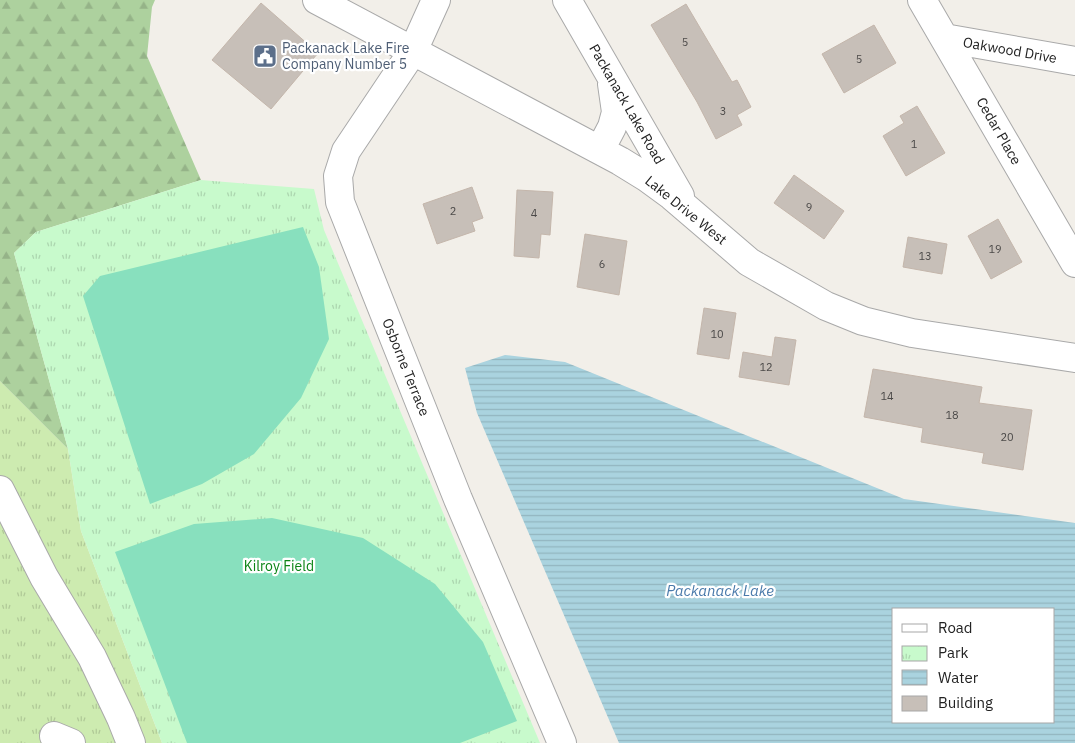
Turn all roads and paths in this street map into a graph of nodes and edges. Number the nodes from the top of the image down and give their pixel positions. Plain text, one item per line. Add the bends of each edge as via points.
1 (317, 0) edge
2 (436, 0) edge
3 (567, 0) edge
4 (922, 0) edge
5 (944, 38) junction
6 (413, 51) junction
7 (1075, 61) edge
8 (611, 78) junction
9 (600, 150) junction
10 (687, 209) junction
11 (1075, 263) edge
12 (1075, 358) edge
13 (0, 490) edge
14 (131, 743) edge
15 (562, 743) edge

1 - 6 street, Lake Drive West
2 - 6 street, Osborne Terrace
3 - 8 street, Packanack Lake Road
4 - 5 street, Cedar Place
5 - 7 street, Oakwood Drive
5 - 11 street, Cedar Place
6 - 9 street, Lake Drive West
6 - 15 street, Osborne Terrace via 346,150 338,176 340,202 458,499
8 - 9 street via 616,112
8 - 10 street, Packanack Lake Road
9 - 10 street, Lake Drive West via 646,177
10 - 12 street, Lake Drive West via 748,262 844,314 912,333
13 - 14 street via 44,577 92,657

